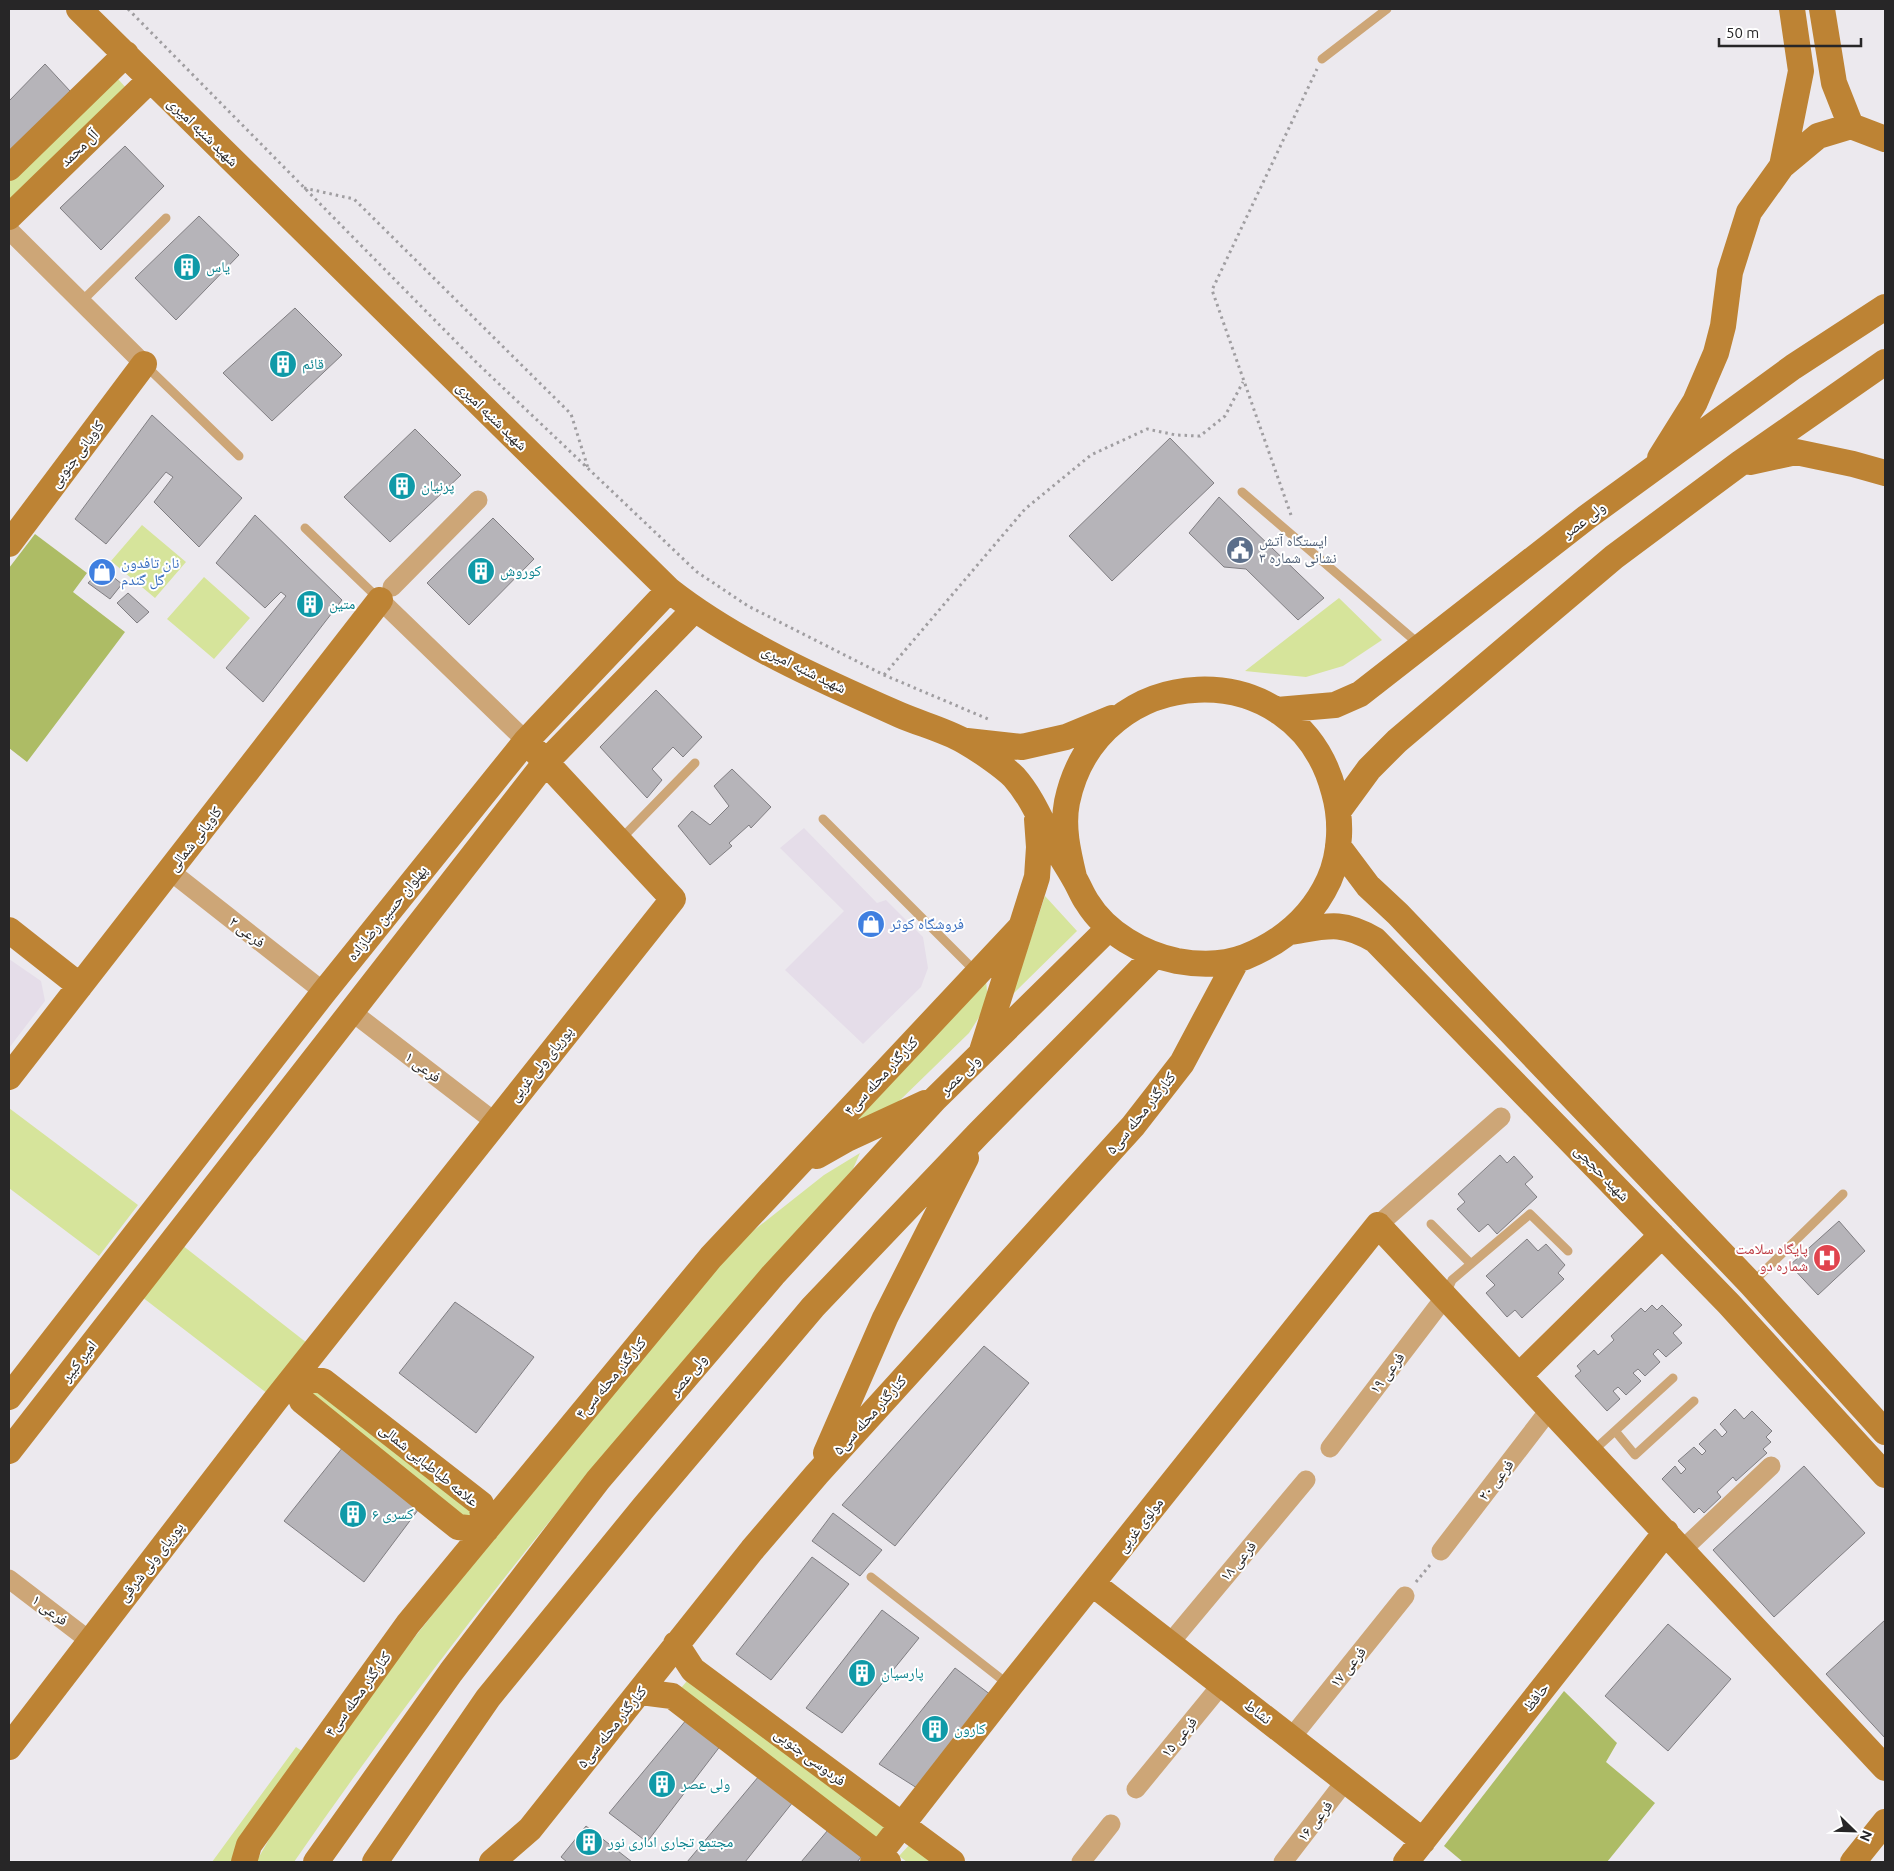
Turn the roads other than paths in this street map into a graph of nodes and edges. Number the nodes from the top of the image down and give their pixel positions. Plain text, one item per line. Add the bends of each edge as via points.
1 (79, 9) edge
2 (1387, 9) edge
3 (1792, 9) edge
4 (1822, 9) edge
5 (1322, 60) road end
6 (119, 62) junction
7 (142, 87) junction
8 (1851, 126) junction
9 (1885, 139) edge
10 (1782, 166) junction
11 (9, 168) edge
12 (9, 217) edge
13 (166, 218) dead end
14 (9, 230) edge
15 (81, 302) junction
16 (1885, 307) edge
17 (1885, 362) edge
18 (144, 364) junction
19 (239, 456) dead end
20 (1739, 464) junction
21 (1655, 467) junction
22 (1885, 473) edge
23 (1242, 492) dead end
24 (478, 500) dead end
25 (305, 528) dead end
26 (10, 541) edge
27 (669, 590) junction
28 (386, 593) junction
29 (694, 610) junction
30 (1422, 647) junction
31 (1277, 710) junction
32 (1123, 713) junction
33 (526, 740) junction
34 (963, 741) junction
35 (545, 763) junction
36 (695, 763) dead end
37 (1036, 808) junction
38 (1339, 810) junction
39 (823, 819) dead end
40 (619, 841) junction
41 (1338, 846) junction
42 (170, 871) junction
43 (1074, 877) junction
44 (1020, 927) junction
45 (1109, 928) junction
46 (9, 930) edge
47 (1290, 932) junction
48 (1154, 956) junction
49 (1237, 960) junction
50 (977, 973) junction
51 (80, 986) junction
52 (324, 992) junction
53 (352, 1012) junction
54 (981, 1056) junction
55 (9, 1078) edge
56 (935, 1099) junction
57 (1501, 1117) dead end
58 (495, 1122) junction
59 (979, 1133) junction
60 (791, 1171) junction
61 (1843, 1194) dead end
62 (160, 1202) junction
63 (186, 1222) junction
64 (1431, 1224) dead end
65 (1378, 1225) junction
66 (1662, 1235) junction
67 (1568, 1251) dead end
68 (1471, 1264) junction
69 (1751, 1284) junction
70 (92, 1290) junction
71 (1445, 1297) junction
72 (119, 1309) junction
73 (1519, 1376) junction
74 (294, 1377) junction
75 (1673, 1378) dead end
76 (9, 1397) edge
77 (1694, 1401) dead end
78 (1550, 1409) junction
79 (1616, 1432) junction
80 (1885, 1432) edge
81 (1330, 1448) dead end
82 (9, 1451) edge
83 (1591, 1453) junction
84 (1771, 1466) dead end
85 (816, 1474) junction
86 (1885, 1475) edge
87 (1306, 1480) dead end
88 (486, 1530) junction
89 (1674, 1541) junction
90 (1441, 1551) road end
91 (871, 1577) dead end
92 (9, 1579) edge
93 (1093, 1584) junction
94 (1405, 1596) road end
95 (90, 1641) junction
96 (1170, 1643) junction
97 (676, 1644) junction
98 (693, 1670) junction
99 (1222, 1684) junction
100 (1010, 1686) junction
101 (641, 1692) junction
102 (672, 1696) junction
103 (1291, 1738) junction
104 (9, 1747) edge
105 (1883, 1761) edge
106 (1346, 1780) junction
107 (1136, 1790) dead end
108 (1885, 1822) edge
109 (1111, 1824) dead end
110 (903, 1825) junction
111 (1423, 1841) junction
112 (880, 1860) edge
113 (244, 1862) edge
114 (316, 1862) edge
115 (375, 1862) edge
116 (492, 1862) edge
117 (952, 1862) edge
118 (1081, 1862) edge
119 (1283, 1862) edge
120 (1406, 1862) edge
121 (1853, 1862) edge

1 - 6 street, شهید شنبه امیری
2 - 5 lane
3 - 10 street via 1801,71
4 - 8 street via 1834,83
6 - 7 street, شهید شنبه امیری
6 - 11 street
7 - 12 street, آل محمد
7 - 27 street, شهید شنبه امیری
8 - 9 street
8 - 10 street via 1818,136
10 - 21 street via 1749,212 1730,272 1716,354 1695,402
13 - 15 lane
14 - 15 street
15 - 18 street
16 - 21 street, ولی عصر via 1793,367
17 - 20 street
18 - 19 lane
18 - 26 street, کاویانی جنوبی
20 - 22 street via 1796,452
20 - 38 street via 1614,557 1397,741 1369,769
21 - 30 street, ولی عصر
23 - 30 lane
24 - 28 street
25 - 28 lane
27 - 29 street, شهید شنبه امیری
27 - 33 street, پهلوان حسین رضازاده
28 - 33 street
28 - 42 street, کاویانی شمالی
29 - 34 street, شهید شنبه امیری via 768,652
29 - 35 street
30 - 31 street, ولی عصر via 1360,694 1335,706
31 - 32 street via 1240,693 1200,688 1160,695
31 - 38 street via 1307,736 1329,771
32 - 34 street via 1066,737 1022,747
32 - 43 street via 1096,738 1077,769 1066,804 1065,841
33 - 35 street, پوریای ولی غربی
33 - 52 street, پهلوان حسین رضازاده
34 - 37 street via 1013,776
35 - 40 street, پوریای ولی غربی
35 - 53 street
36 - 40 lane
37 - 43 street
37 - 44 street via 1037,876
38 - 41 street
39 - 50 lane
40 - 58 street, پوریای ولی غربی via 673,899
41 - 47 street via 1330,879 1313,908
41 - 69 street, شهید حججی via 1368,886
42 - 51 street, کاویانی شمالی
42 - 52 street, فرعی ۲
43 - 45 street via 1088,904
44 - 50 street, کنارگذر محله سی۴
44 - 54 street
45 - 48 street
45 - 54 street, ولی عصر
46 - 51 street
47 - 49 street via 1265,949
47 - 66 street, شهید حججی via 1334,925 1357,929 1375,940
48 - 49 street via 1195,965
48 - 59 street
49 - 85 street, کنارگذر محله سی۵ via 1182,1063 1132,1126
50 - 60 street, کنارگذر محله سی۴
51 - 55 street, کاویانی شمالی
52 - 53 street
52 - 62 street, پهلوان حسین رضازاده
53 - 58 street, فرعی ۱
53 - 63 street
54 - 56 street, ولی عصر
56 - 60 street via 846,1139
56 - 114 street, ولی عصر via 773,1275 598,1480 451,1672
57 - 65 street
58 - 74 street, پوریای ولی غربی
59 - 85 street via 885,1318
59 - 115 street via 813,1307 644,1507 488,1698
60 - 88 street, کنارگذر محله سی۴ via 711,1257
61 - 69 lane
62 - 63 street
62 - 70 street, پهلوان حسین رضازاده
63 - 72 street, امیر کبیر
64 - 68 lane
65 - 71 street
65 - 93 street, مولوی غربی
66 - 73 street
66 - 86 street, شهید حججی
67 - 68 lane via 1530,1214
68 - 71 lane via 1452,1280
69 - 80 street, شهید حججی
70 - 72 street
70 - 76 street
71 - 73 street
71 - 81 street, فرعی ۱۹
72 - 82 street, امیر کبیر
73 - 78 street
74 - 88 street, علامه طباطبایی شمالی via 302,1401 458,1527
74 - 95 street, پوریای ولی شرقی
75 - 79 lane
77 - 79 lane via 1635,1455
78 - 83 street
78 - 90 street, فرعی ۲۰
79 - 83 lane
83 - 89 street
84 - 89 street
85 - 97 street, کنارگذر محله سی۵
87 - 96 street, فرعی ۱۸
88 - 113 street, کنارگذر محله سی۴ via 403,1632 249,1845
89 - 105 street
89 - 111 street, حافظ
91 - 100 lane
92 - 95 street, فرعی ۱
93 - 96 street, نشاط
93 - 100 street, مولوی غربی
94 - 103 street, فرعی ۱۷
95 - 104 street, پوریای ولی شرقی
96 - 99 street, نشاط
97 - 98 street, فردوسی جنوبی
97 - 101 street, کنارگذر محله سی۵
98 - 102 street via 676,1670 667,1680
98 - 110 street, فردوسی جنوبی
99 - 103 street, نشاط
99 - 107 street, فرعی ۱۵
100 - 110 street, مولوی غربی
101 - 102 street
101 - 116 street, کنارگذر محله سی۵ via 530,1829
102 - 112 street
103 - 106 street, نشاط
106 - 111 street, نشاط
106 - 119 street, فرعی ۱۶
108 - 121 street
109 - 118 street
110 - 112 street, مولوی غربی
110 - 117 street, فردوسی جنوبی
111 - 120 street, حافظ

